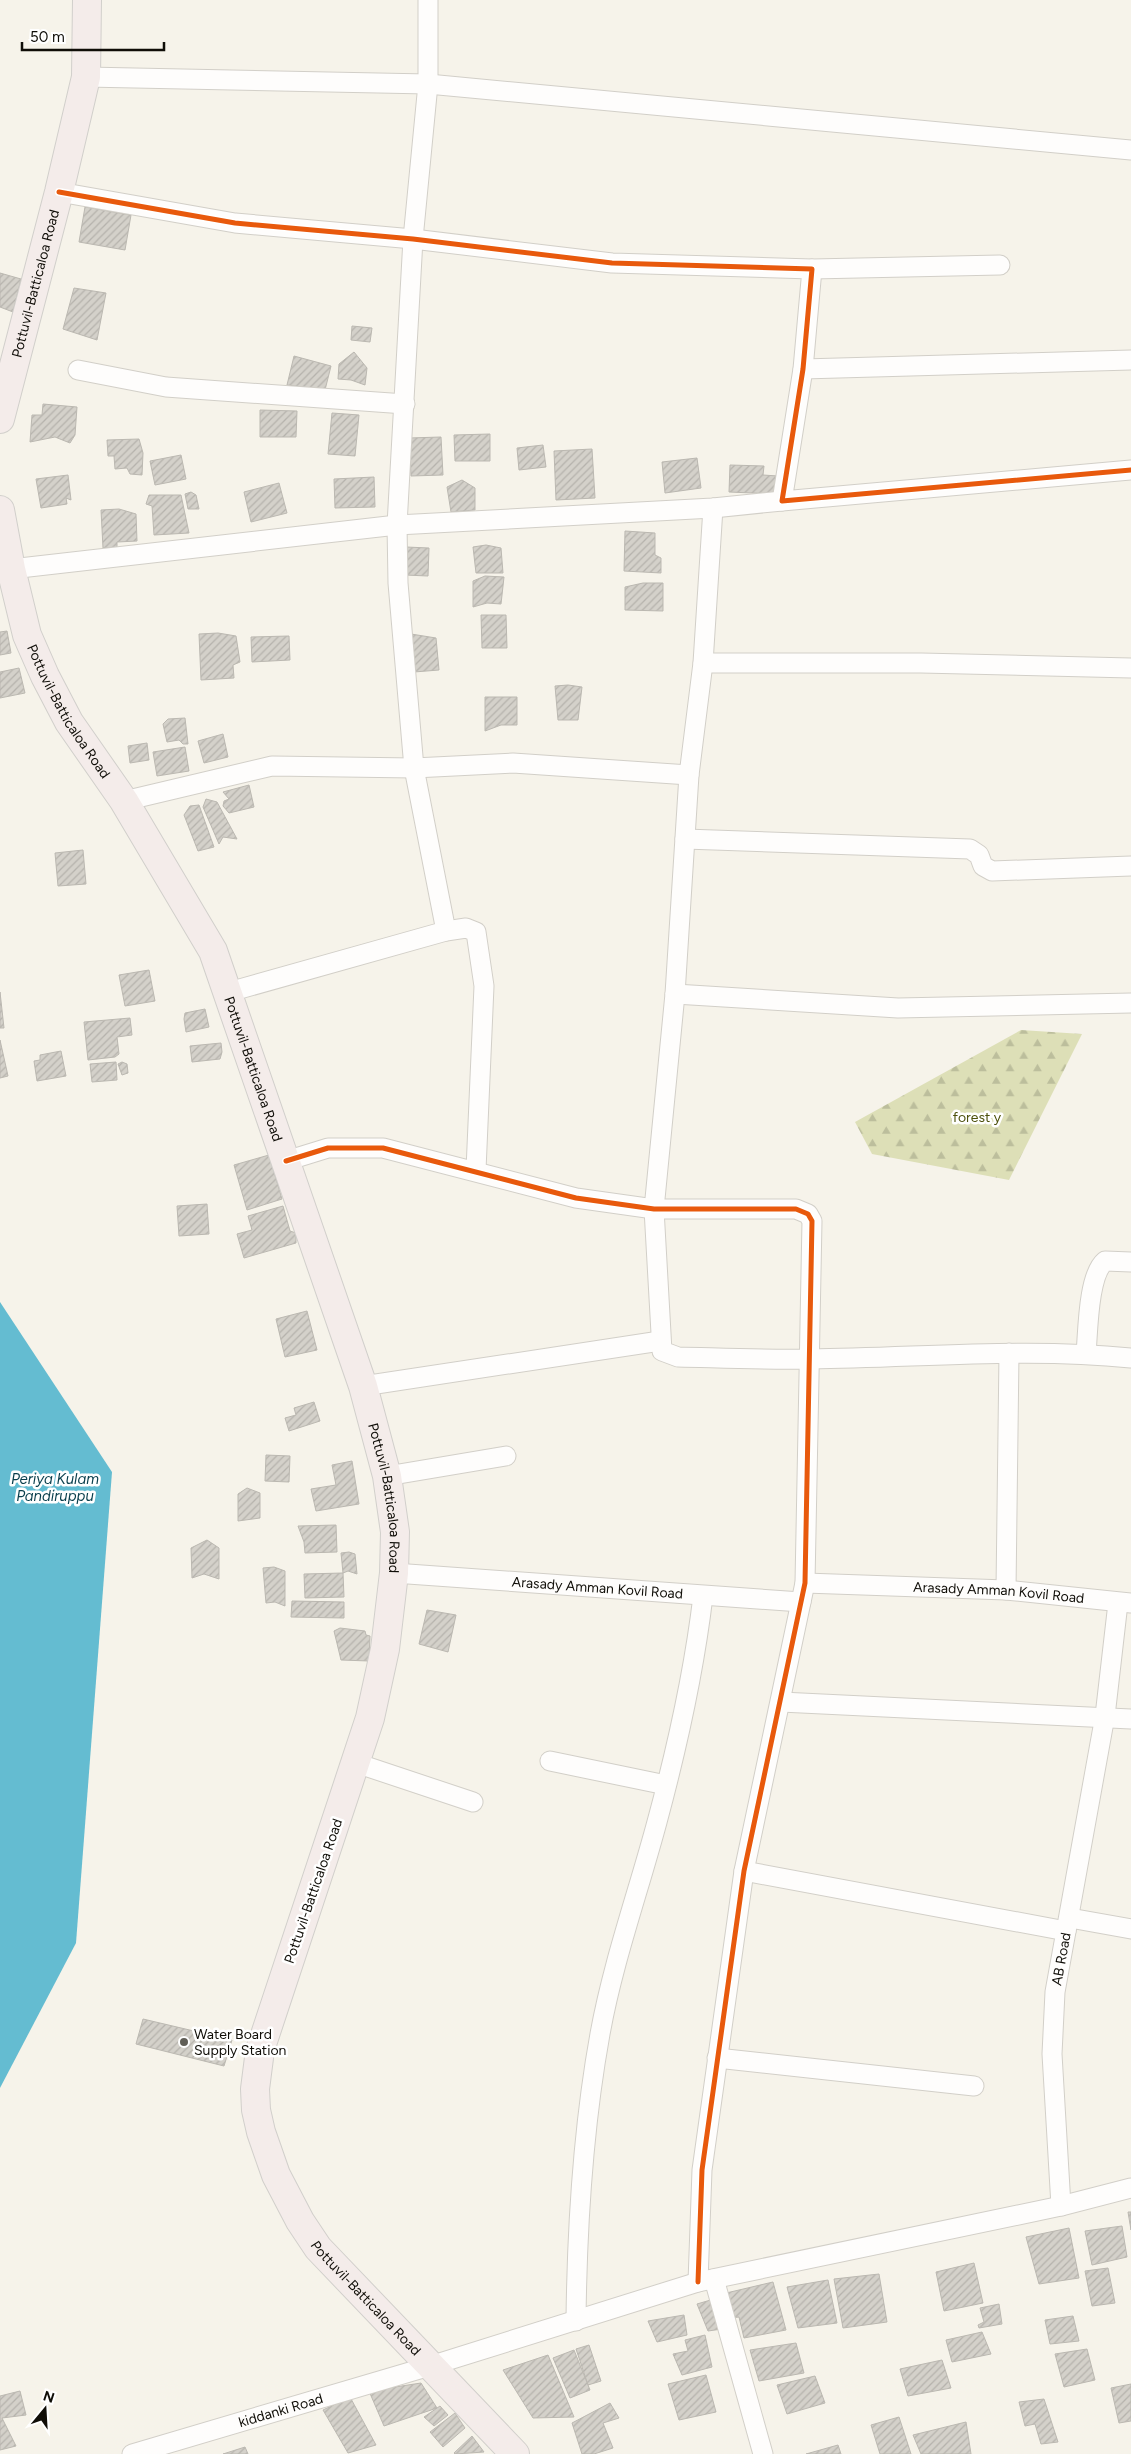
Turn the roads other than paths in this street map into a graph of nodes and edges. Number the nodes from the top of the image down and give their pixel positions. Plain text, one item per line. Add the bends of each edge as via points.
1 (87, 0) edge
2 (428, 0) edge
3 (86, 77) junction
4 (428, 84) junction
5 (1131, 150) edge
6 (59, 192) junction
7 (414, 239) junction
8 (1000, 265) dead end
9 (812, 270) junction
10 (1131, 360) edge
11 (803, 369) junction
12 (78, 370) dead end
13 (405, 404) junction
14 (0, 419) edge
15 (1131, 470) edge
16 (782, 500) junction
17 (713, 508) junction
18 (1, 518) edge
19 (397, 525) junction
20 (11, 569) junction
21 (703, 663) junction
22 (1131, 668) edge
23 (414, 768) junction
24 (689, 775) junction
25 (124, 801) junction
26 (685, 839) junction
27 (1131, 866) edge
28 (446, 931) junction
29 (228, 992) junction
30 (675, 994) junction
31 (1131, 1003) edge
32 (286, 1161) junction
33 (476, 1170) junction
34 (654, 1209) junction
35 (1131, 1262) edge
36 (660, 1341) junction
37 (1009, 1353) junction
38 (1086, 1354) junction
39 (1131, 1358) edge
40 (810, 1360) junction
41 (364, 1386) junction
42 (506, 1456) dead end
43 (387, 1476) junction
44 (394, 1573) junction
45 (805, 1583) junction
46 (1006, 1590) junction
47 (703, 1596) junction
48 (801, 1602) junction
49 (1124, 1603) edge
50 (781, 1702) junction
51 (1105, 1716) junction
52 (1131, 1718) edge
53 (550, 1760) dead end
54 (356, 1763) junction
55 (666, 1785) junction
56 (473, 1802) dead end
57 (744, 1870) junction
58 (1068, 1924) junction
59 (1131, 1929) edge
60 (717, 2058) junction
61 (974, 2086) dead end
62 (1131, 2188) edge
63 (1061, 2206) junction
64 (706, 2281) junction
65 (576, 2321) junction
66 (430, 2366) junction
67 (132, 2454) edge
68 (515, 2454) edge
69 (763, 2454) edge

1 - 3 highway, Pottuvil-Batticaloa Road
2 - 4 street
3 - 4 street
3 - 6 highway, Pottuvil-Batticaloa Road
4 - 5 street
4 - 7 street
6 - 7 street via 235,223
6 - 14 highway, Pottuvil-Batticaloa Road
7 - 9 street via 612,263
7 - 13 street
8 - 9 street
9 - 11 street
10 - 11 street
11 - 16 street
12 - 13 street via 166,387
13 - 19 street
15 - 16 street
16 - 17 street
17 - 19 street
17 - 21 street
18 - 20 highway, Pottuvil-Batticaloa Road
19 - 20 street
19 - 23 street via 398,582
20 - 25 highway, Pottuvil-Batticaloa Road via 27,635 45,676 69,722
21 - 22 street via 920,663
21 - 24 street
23 - 24 street via 513,763
23 - 25 street via 272,766
23 - 28 street
24 - 26 street
25 - 29 highway, Pottuvil-Batticaloa Road via 213,951
26 - 27 street via 970,849 979,855 983,866 992,871
26 - 30 street
28 - 29 street
28 - 33 street via 466,928 476,932 484,986
29 - 32 highway, Pottuvil-Batticaloa Road
30 - 31 street via 898,1008
30 - 34 street
32 - 33 street via 328,1148 383,1148
32 - 41 highway, Pottuvil-Batticaloa Road
33 - 34 street via 576,1198
34 - 36 street
34 - 40 street via 796,1209 808,1214 812,1221
35 - 38 street via 1105,1262 1098,1270
36 - 40 street via 662,1351 678,1357
36 - 41 street
37 - 38 street
37 - 40 street
37 - 46 street
38 - 39 street
40 - 45 street
41 - 43 highway, Pottuvil-Batticaloa Road
42 - 43 street
43 - 44 highway, Pottuvil-Batticaloa Road via 395,1532
44 - 47 street, Arasady Amman Kovil Road
44 - 54 highway, Pottuvil-Batticaloa Road via 385,1649
45 - 46 street, Arasady Amman Kovil Road
45 - 48 street
46 - 49 street, Arasady Amman Kovil Road
47 - 48 street, Arasady Amman Kovil Road
47 - 55 street via 695,1659
48 - 50 street
49 - 51 street, AB Road
50 - 51 street
50 - 57 street
51 - 52 street
51 - 58 street, AB Road
53 - 55 street
54 - 56 street
54 - 66 highway, Pottuvil-Batticaloa Road via 260,2050 256,2110 268,2156 300,2221 318,2248
55 - 65 street via 626,1926 600,2034 577,2246
57 - 58 street
57 - 60 street
58 - 59 street
58 - 63 street, AB Road via 1055,1992 1052,2054
60 - 61 street
60 - 64 street via 702,2170
62 - 63 street, kiddanki Road
63 - 64 street, kiddanki Road
64 - 65 street, kiddanki Road
64 - 69 street
65 - 66 street, kiddanki Road
66 - 67 street, kiddanki Road
66 - 68 highway, Pottuvil-Batticaloa Road

